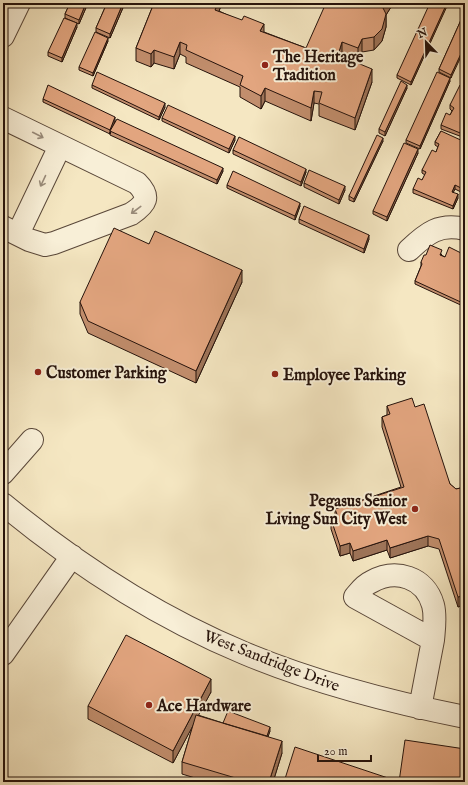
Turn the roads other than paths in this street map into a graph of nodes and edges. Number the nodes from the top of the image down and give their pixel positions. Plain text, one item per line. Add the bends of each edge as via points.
1 (19, 3) edge
2 (3, 36) edge
3 (3, 118) edge
4 (60, 146) junction
5 (465, 229) edge
6 (10, 231) edge
7 (409, 250) dead end
8 (32, 440) dead end
9 (3, 473) edge
10 (3, 504) edge
11 (72, 556) junction
12 (433, 640) dead end
13 (3, 654) edge
14 (420, 708) junction
15 (465, 717) edge

1 - 2 street
3 -> 4 street
4 -> 6 street
4 -> 6 street via 137,183 146,194 144,204 131,214 45,245
5 - 7 street via 438,229 424,235
8 - 9 street
10 - 11 street, West Sandridge Drive
11 - 13 street
11 - 14 street, West Sandridge Drive via 173,618 244,653 327,683
12 - 14 street
14 - 15 street, West Sandridge Drive

